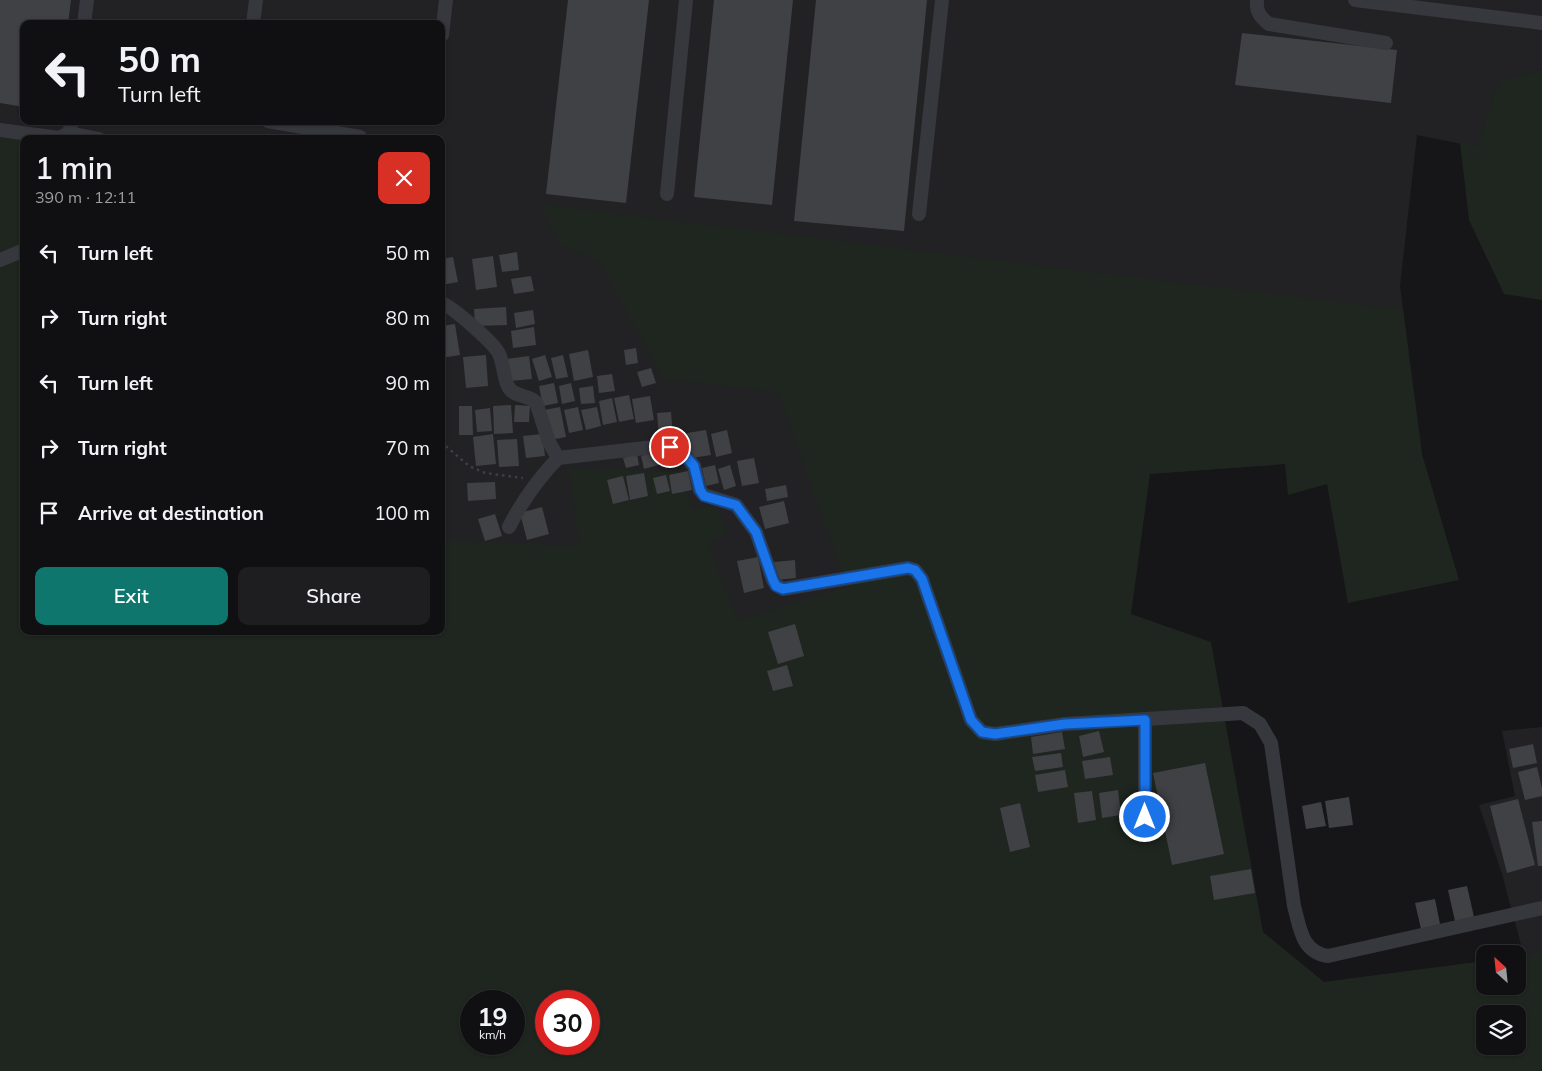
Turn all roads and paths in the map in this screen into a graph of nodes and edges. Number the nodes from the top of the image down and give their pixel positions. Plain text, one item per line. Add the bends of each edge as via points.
1 (88, 0) edge
2 (256, 0) edge
3 (446, 0) edge
4 (686, 0) edge
5 (942, 0) edge
6 (1257, 0) edge
7 (1355, 0) edge
8 (85, 20) edge
9 (254, 20) edge
10 (444, 20) edge
11 (1542, 23) edge
12 (1386, 43) dead end
13 (291, 125) edge
14 (70, 127) edge
15 (0, 130) edge
16 (36, 135) edge
17 (89, 135) edge
18 (348, 135) edge
19 (667, 194) dead end
20 (919, 214) dead end
21 (20, 252) edge
22 (0, 260) edge
23 (445, 305) edge
24 (445, 445) edge
25 (558, 458) junction
26 (536, 480) junction
27 (510, 527) dead end
28 (1145, 720) junction
29 (1145, 817) dead end
30 (1542, 908) edge

1 - 8 street
2 - 9 street
3 - 10 street
4 - 19 street
5 - 20 street
6 - 12 street via 1260,17 1269,24
7 - 11 street
13 - 18 street
14 - 17 street
15 - 16 street
21 - 22 street
23 - 25 street via 492,343 504,365 510,390 536,402 549,442
24 - 26 path via 469,466
25 - 26 street
25 - 28 street via 654,447 670,447 682,452 694,466 704,496 736,505 756,532 773,580 783,589 908,568 915,570 922,579 971,720 982,732 995,734 1065,724
26 - 27 street
28 - 29 street
28 - 30 street via 1243,714 1260,724 1271,743 1294,906 1305,942 1320,954 1328,956

